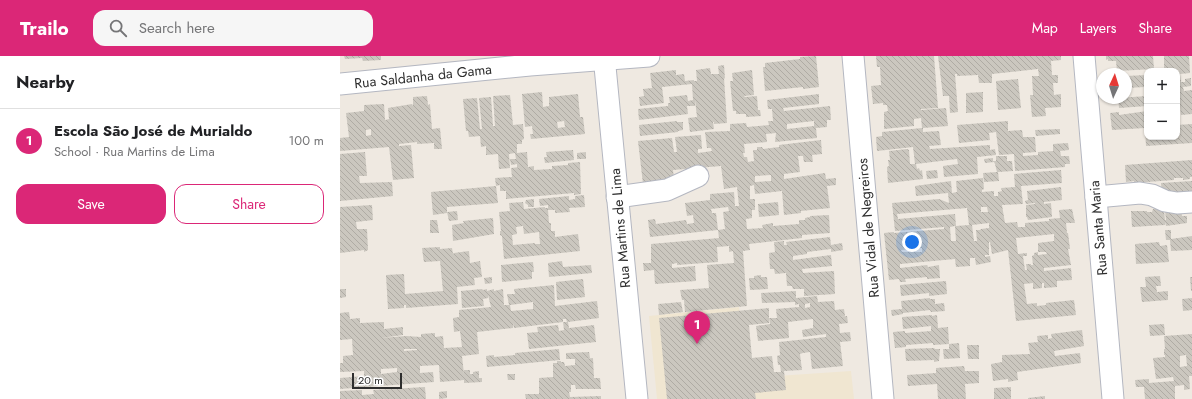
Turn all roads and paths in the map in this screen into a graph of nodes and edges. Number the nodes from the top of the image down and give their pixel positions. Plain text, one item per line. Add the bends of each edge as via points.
1 (649, 56) edge
2 (853, 56) edge
3 (1084, 56) edge
4 (604, 58) edge
5 (340, 84) edge
6 (698, 176) dead end
7 (617, 197) junction
8 (1096, 197) junction
9 (1192, 202) edge
10 (637, 399) edge
11 (883, 399) edge
12 (1113, 399) edge

1 - 4 street, Rua Saldanha da Gama
2 - 11 street, Rua Vidal de Negreiros
3 - 8 street, Rua Santa Maria
4 - 5 street, Rua Saldanha da Gama
4 - 7 street, Rua Martins de Lima
6 - 7 street via 666,190
7 - 10 street, Rua Martins de Lima
8 - 9 street via 1140,193 1165,201
8 - 12 street, Rua Santa Maria

